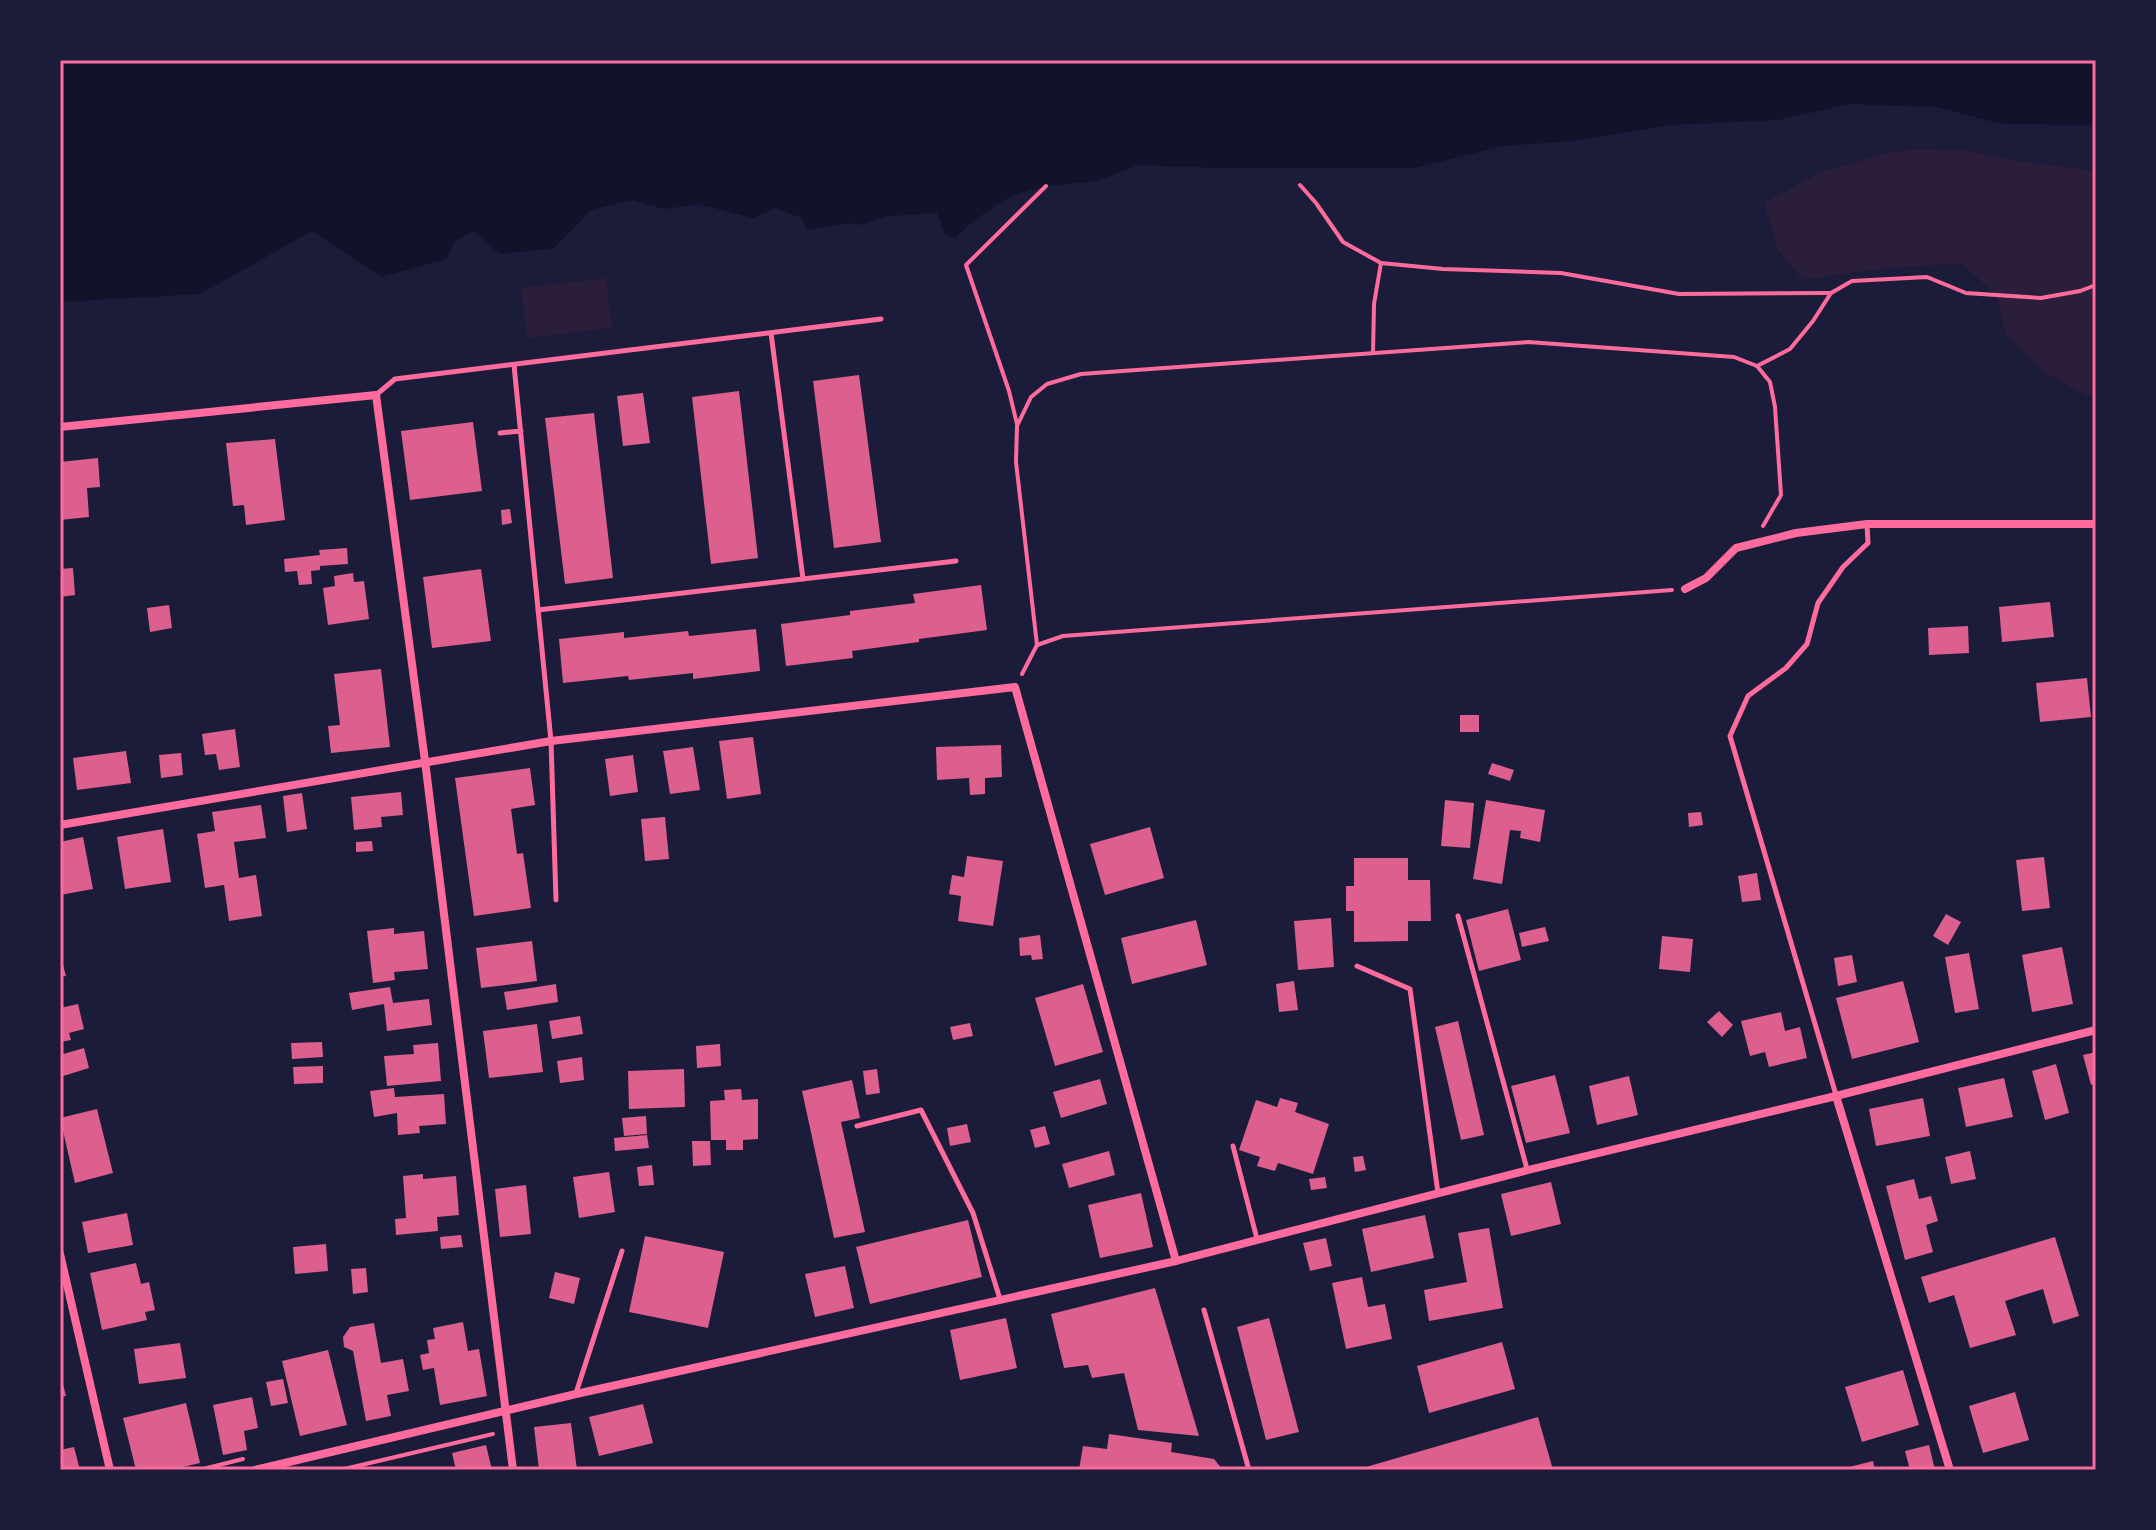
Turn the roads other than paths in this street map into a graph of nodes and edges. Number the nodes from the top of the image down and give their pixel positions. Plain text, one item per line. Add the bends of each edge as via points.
1 (881, 319) dead end
2 (771, 333) junction
3 (514, 365) junction
4 (376, 395) junction
5 (60, 427) edge
6 (521, 431) junction
7 (500, 433) dead end
8 (1867, 524) junction
9 (2096, 524) edge
10 (956, 561) dead end
11 (803, 579) junction
12 (1685, 589) road end
13 (538, 610) junction
14 (551, 741) junction
15 (425, 761) junction
16 (60, 825) edge
17 (556, 900) dead end
18 (1458, 916) dead end
19 (1357, 966) dead end
20 (2096, 1030) edge
21 (1836, 1096) junction
22 (857, 1126) dead end
23 (1233, 1146) dead end
24 (1528, 1170) junction
25 (1438, 1194) junction
26 (1257, 1239) junction
27 (622, 1251) dead end
28 (60, 1254) edge
29 (1176, 1261) junction
30 (1000, 1300) junction
31 (1204, 1310) dead end
32 (576, 1394) junction
33 (505, 1411) junction
34 (110, 1470) edge
35 (255, 1470) edge
36 (513, 1470) edge
37 (1249, 1470) edge
38 (1950, 1470) edge

1 - 2 lane
2 - 3 lane
2 - 11 lane
3 - 4 lane via 395,379
3 - 6 lane
4 - 5 street
4 - 15 street
6 - 7 lane
6 - 13 lane
8 - 9 street
8 - 12 street via 1736,548 1706,578
8 - 21 lane via 1868,543 1818,603 1807,644 1786,668 1748,696 1730,736
10 - 11 lane
11 - 13 lane
13 - 14 lane
14 - 15 street
14 - 17 lane
14 - 29 street via 1015,687
15 - 16 street
15 - 33 street
18 - 24 lane
19 - 25 lane via 1410,989
20 - 21 street
21 - 24 street
21 - 38 street
22 - 30 lane via 921,1110 973,1213
23 - 26 lane
24 - 25 street
25 - 26 street
26 - 29 street
27 - 32 lane
28 - 34 street
29 - 30 street
30 - 32 street
31 - 37 lane
32 - 33 street
33 - 35 street
33 - 36 street

